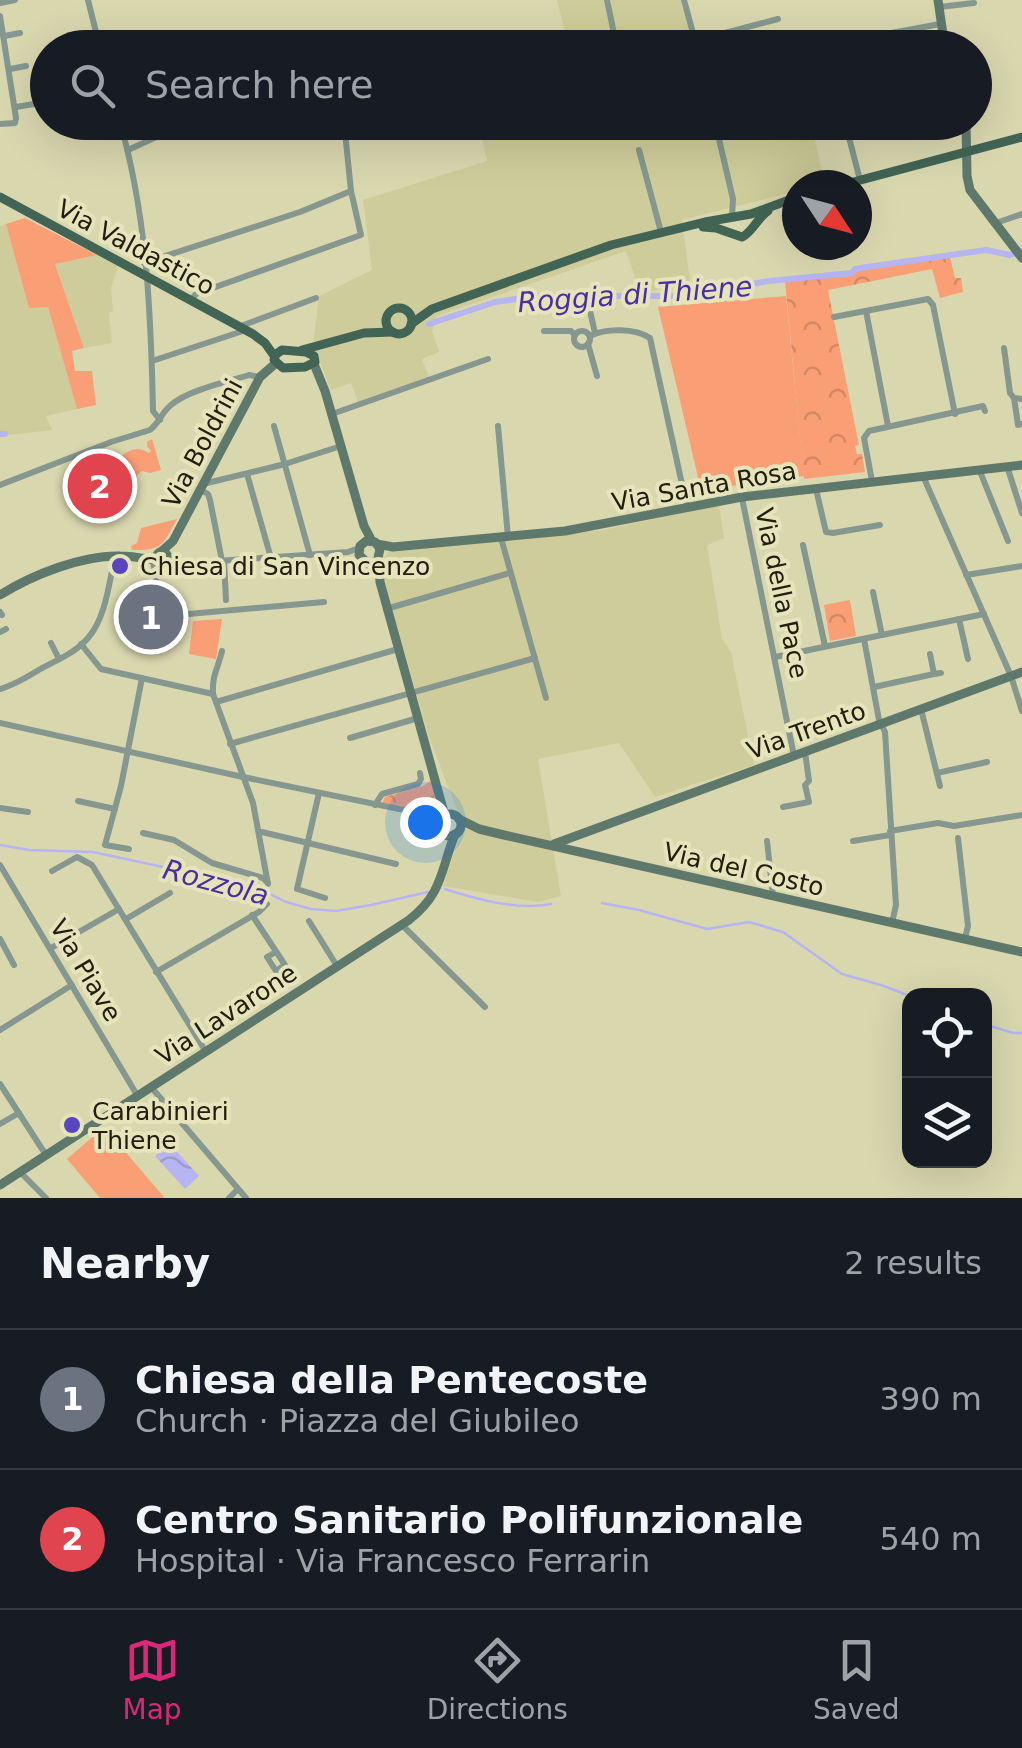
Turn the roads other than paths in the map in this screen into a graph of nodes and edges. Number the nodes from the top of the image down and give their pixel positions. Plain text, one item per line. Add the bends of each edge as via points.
1 (15, 0) edge
2 (88, 0) edge
3 (607, 0) edge
4 (684, 0) edge
5 (0, 2) edge
6 (974, 3) dead end
7 (938, 4) edge
8 (0, 16) edge
9 (778, 19) dead end
10 (940, 24) junction
11 (96, 30) edge
12 (613, 30) edge
13 (692, 30) edge
14 (742, 30) edge
15 (907, 30) edge
16 (941, 30) edge
17 (20, 33) dead end
18 (4, 36) junction
19 (3, 48) edge
20 (26, 66) dead end
21 (10, 69) junction
22 (12, 83) junction
23 (0, 85) edge
24 (30, 105) edge
25 (16, 107) junction
26 (0, 124) edge
27 (1022, 137) edge
28 (125, 140) edge
29 (150, 140) edge
30 (346, 140) edge
31 (719, 140) edge
32 (850, 140) edge
33 (967, 140) edge
34 (128, 150) junction
35 (638, 150) dead end
36 (967, 153) junction
37 (857, 170) edge
38 (872, 177) edge
39 (351, 191) junction
40 (0, 197) edge
41 (782, 202) edge
42 (778, 203) junction
43 (1022, 214) edge
44 (738, 217) junction
45 (995, 224) junction
46 (688, 226) junction
47 (752, 228) junction
48 (661, 232) junction
49 (732, 234) junction
50 (1021, 256) edge
51 (144, 263) junction
52 (146, 275) junction
53 (316, 298) dead end
54 (190, 300) junction
55 (588, 302) dead end
56 (404, 308) junction
57 (432, 309) junction
58 (866, 311) junction
59 (834, 317) dead end
60 (386, 319) junction
61 (412, 324) junction
62 (247, 330) junction
63 (544, 331) dead end
64 (393, 332) junction
65 (364, 333) junction
66 (576, 335) junction
67 (591, 338) junction
68 (336, 343) junction
69 (1004, 348) dead end
70 (296, 351) junction
71 (488, 359) dead end
72 (275, 360) junction
73 (152, 361) junction
74 (315, 362) junction
75 (301, 368) junction
76 (288, 369) junction
77 (256, 375) junction
78 (597, 376) dead end
79 (327, 399) junction
80 (1018, 399) edge
81 (985, 411) dead end
82 (332, 414) junction
83 (955, 414) junction
84 (160, 420) junction
85 (1022, 424) edge
86 (274, 426) dead end
87 (498, 426) dead end
88 (888, 426) junction
89 (342, 446) junction
90 (286, 464) junction
91 (1022, 465) edge
92 (1007, 466) junction
93 (979, 470) junction
94 (246, 474) junction
95 (923, 475) junction
96 (872, 482) junction
97 (0, 486) edge
98 (815, 486) junction
99 (201, 487) junction
100 (742, 497) junction
101 (687, 507) junction
102 (1022, 513) edge
103 (880, 526) dead end
104 (504, 537) junction
105 (1008, 542) dead end
106 (804, 545) dead end
107 (367, 551) junction
108 (310, 555) junction
109 (115, 556) junction
110 (158, 557) junction
111 (271, 558) junction
112 (223, 561) junction
113 (1022, 566) edge
114 (510, 573) junction
115 (966, 575) junction
116 (873, 592) dead end
117 (0, 595) edge
118 (226, 600) dead end
119 (324, 602) dead end
120 (386, 608) junction
121 (984, 614) junction
122 (959, 619) junction
123 (882, 635) junction
124 (864, 638) junction
125 (51, 643) dead end
126 (81, 644) junction
127 (826, 646) junction
128 (398, 649) junction
129 (222, 650) dead end
130 (930, 654) dead end
131 (774, 657) junction
132 (535, 658) junction
133 (59, 659) junction
134 (968, 659) dead end
135 (1017, 674) edge
136 (142, 678) junction
137 (874, 686) junction
138 (0, 689) edge
139 (411, 694) junction
140 (215, 698) junction
141 (546, 698) dead end
142 (921, 709) junction
143 (1022, 711) edge
144 (418, 718) junction
145 (0, 723) edge
146 (882, 724) junction
147 (350, 738) dead end
148 (230, 744) junction
149 (127, 751) junction
150 (799, 754) junction
151 (987, 762) dead end
152 (420, 773) dead end
153 (937, 773) junction
154 (243, 777) junction
155 (940, 786) dead end
156 (439, 790) junction
157 (318, 792) junction
158 (78, 802) dead end
159 (375, 805) junction
160 (0, 808) edge
161 (115, 808) junction
162 (782, 808) dead end
163 (28, 812) dead end
164 (420, 814) junction
165 (1022, 815) edge
166 (447, 821) junction
167 (604, 826) junction
168 (479, 829) junction
169 (143, 832) dead end
170 (262, 832) dead end
171 (457, 833) junction
172 (890, 833) junction
173 (577, 835) junction
174 (958, 838) dead end
175 (767, 841) dead end
176 (854, 841) dead end
177 (308, 843) junction
178 (551, 846) junction
179 (129, 849) dead end
180 (580, 852) junction
181 (447, 855) junction
182 (396, 864) dead end
183 (0, 865) edge
184 (52, 870) dead end
185 (170, 893) dead end
186 (774, 896) junction
187 (325, 898) dead end
188 (267, 904) dead end
189 (119, 909) junction
190 (252, 916) junction
191 (126, 920) junction
192 (309, 921) dead end
193 (892, 922) junction
194 (402, 925) junction
195 (965, 938) junction
196 (1, 945) edge
197 (51, 948) junction
198 (276, 952) dead end
199 (1022, 952) edge
200 (14, 964) dead end
201 (337, 966) junction
202 (156, 972) junction
203 (72, 986) junction
204 (485, 1006) dead end
205 (0, 1030) edge
206 (206, 1052) junction
207 (0, 1084) edge
208 (152, 1087) junction
209 (137, 1096) junction
210 (18, 1113) junction
211 (0, 1124) edge
212 (46, 1155) junction
213 (20, 1172) junction
214 (0, 1185) edge
215 (238, 1189) junction
216 (46, 1198) edge
217 (229, 1198) edge
218 (246, 1198) edge

1 - 5 street
2 - 11 street
3 - 12 street
4 - 13 street
6 - 7 street
7 - 10 street
8 - 18 street
9 - 14 street
10 - 15 street
10 - 16 street
17 - 18 street
18 - 19 street
19 - 21 street
20 - 21 street
21 - 22 street
22 - 23 street
22 - 25 street
24 - 25 street
25 - 26 street via 15,123
27 - 36 main road
28 - 34 street
29 - 34 street
30 - 39 street
31 - 44 street
32 - 37 street
33 - 36 street
34 - 51 street
35 - 48 street
36 - 38 main road
36 - 45 street via 970,190
39 - 51 street
39 - 54 street via 361,235
40 - 52 main road, Via Valdastico
41 - 42 main road
42 - 44 main road
42 - 47 main road
43 - 45 street
44 - 46 main road
44 - 47 main road
44 - 49 main road via 729,227
45 - 50 street
46 - 48 main road
46 - 49 main road
47 - 49 main road via 744,236
48 - 57 main road
51 - 52 street
52 - 54 main road, Via Valdastico
52 - 73 street
53 - 62 street
54 - 62 main road, Via Valdastico
55 - 67 street
56 - 57 main road
56 - 60 main road via 390,310
56 - 61 main road
57 - 61 main road
58 - 59 street
58 - 83 street via 932,302
58 - 88 street
60 - 64 main road
60 - 65 main road
61 - 64 main road
62 - 70 main road, Via Valdastico
62 - 72 main road, Via Valdastico via 266,343
62 - 73 street
63 - 66 street
64 - 65 main road
65 - 68 main road
66 - 67 street via 584,331
66 - 67 street via 584,346
67 - 78 street
67 - 101 street via 600,331 650,338
68 - 70 main road
68 - 74 main road
69 - 80 street via 1010,393
70 - 72 main road via 282,350
70 - 74 main road, Via Valdastico
71 - 82 street
72 - 76 main road, Via Valdastico
72 - 77 street
73 - 84 street via 153,411
74 - 75 main road
74 - 79 street
75 - 76 main road
75 - 79 street
76 - 77 street, Via Boldrini
77 - 84 street via 181,398
77 - 99 street, Via Boldrini
79 - 82 street
80 - 85 street
81 - 83 street via 983,406
82 - 89 street
83 - 88 street
84 - 97 street via 150,430
86 - 90 street
87 - 104 street
88 - 96 street via 864,438
89 - 90 street
89 - 107 street
90 - 94 street
90 - 108 street
91 - 92 street, Via Santa Rosa
92 - 93 street, Via Santa Rosa
92 - 102 street
93 - 95 street, Via Santa Rosa
93 - 105 street
94 - 99 street
94 - 111 street
95 - 96 street, Via Santa Rosa
95 - 115 street
96 - 98 street, Via Santa Rosa
98 - 100 street, Via Santa Rosa
98 - 103 street via 826,532
99 - 110 street, Via Boldrini
99 - 112 street
100 - 101 street, Via Santa Rosa
100 - 131 street, Via della Pace
101 - 104 street, Via Santa Rosa
104 - 107 street, Via Santa Rosa
104 - 114 street
106 - 127 street
107 - 108 street, Via Santa Rosa
107 - 120 street
108 - 111 street, Via Santa Rosa
109 - 110 street
109 - 117 street via 42,573
109 - 126 street via 104,604
110 - 112 street, Via Santa Rosa
110 - 119 street via 160,602 177,615
111 - 112 street, Via Santa Rosa
112 - 118 street
113 - 115 street
114 - 120 street
114 - 132 street
115 - 121 street
116 - 123 street
120 - 128 street
121 - 122 street
121 - 135 street
122 - 123 street
122 - 134 street
123 - 124 street
124 - 127 street
124 - 137 street
125 - 133 street
126 - 133 street
126 - 136 street via 101,669
127 - 131 street
128 - 139 street
128 - 140 street
129 - 140 street via 212,676
130 - 137 street via 938,673
131 - 150 street, Via della Pace
132 - 139 street
132 - 141 street
133 - 138 street
135 - 142 street, Via Trento
135 - 143 street
136 - 140 street
136 - 149 street
137 - 146 street
139 - 144 street
139 - 148 street
140 - 148 street
142 - 146 street, Via Trento
142 - 153 street
144 - 147 street
144 - 156 street
145 - 149 street, Via del Costo
146 - 150 street, Via Trento
146 - 172 street
148 - 154 street
149 - 154 street, Via del Costo
149 - 161 street
150 - 162 street, Via della Pace via 809,802
150 - 167 street, Via Trento
151 - 153 street
152 - 159 street via 418,784 382,794
153 - 155 street
154 - 157 street, Via del Costo
154 - 169 street via 268,884
156 - 164 street via 436,808
156 - 166 street
157 - 159 street, Via del Costo
157 - 177 street
158 - 161 street
159 - 164 street, Via del Costo
160 - 163 street
161 - 179 street via 105,846
164 - 166 street, Via del Costo
165 - 172 street
166 - 168 street, Via del Costo
166 - 171 street via 461,827
166 - 171 street via 448,836
166 - 181 street
167 - 173 street, Via Trento
167 - 180 street
168 - 171 street
168 - 178 street, Via del Costo
170 - 177 street
171 - 181 street, Via Lavarone
172 - 176 street
172 - 193 street
173 - 178 street, Via Trento
173 - 180 street
174 - 195 street
175 - 186 street
177 - 182 street
177 - 187 street via 297,890
178 - 180 street, Via del Costo
180 - 186 street, Via del Costo
181 - 194 street, Via Lavarone via 430,902
183 - 197 street, Via Piave
184 - 189 street via 84,859
185 - 191 street
186 - 193 street, Via del Costo
188 - 190 street
189 - 191 street
189 - 197 street
190 - 198 street
190 - 202 street
191 - 202 street
192 - 201 street
193 - 195 street, Via del Costo
194 - 201 street, Via Lavarone
194 - 204 street
195 - 199 street, Via del Costo
196 - 200 street
197 - 203 street, Via Piave
201 - 206 street, Via Lavarone
202 - 206 street
203 - 205 street
203 - 209 street, Via Piave
206 - 208 street, Via Lavarone
207 - 210 street
208 - 209 street, Via Lavarone
208 - 215 street
209 - 212 street, Via Lavarone
210 - 211 street
210 - 212 street
212 - 213 street, Via Lavarone
213 - 214 street, Via Lavarone
213 - 216 street
215 - 217 street
215 - 218 street

